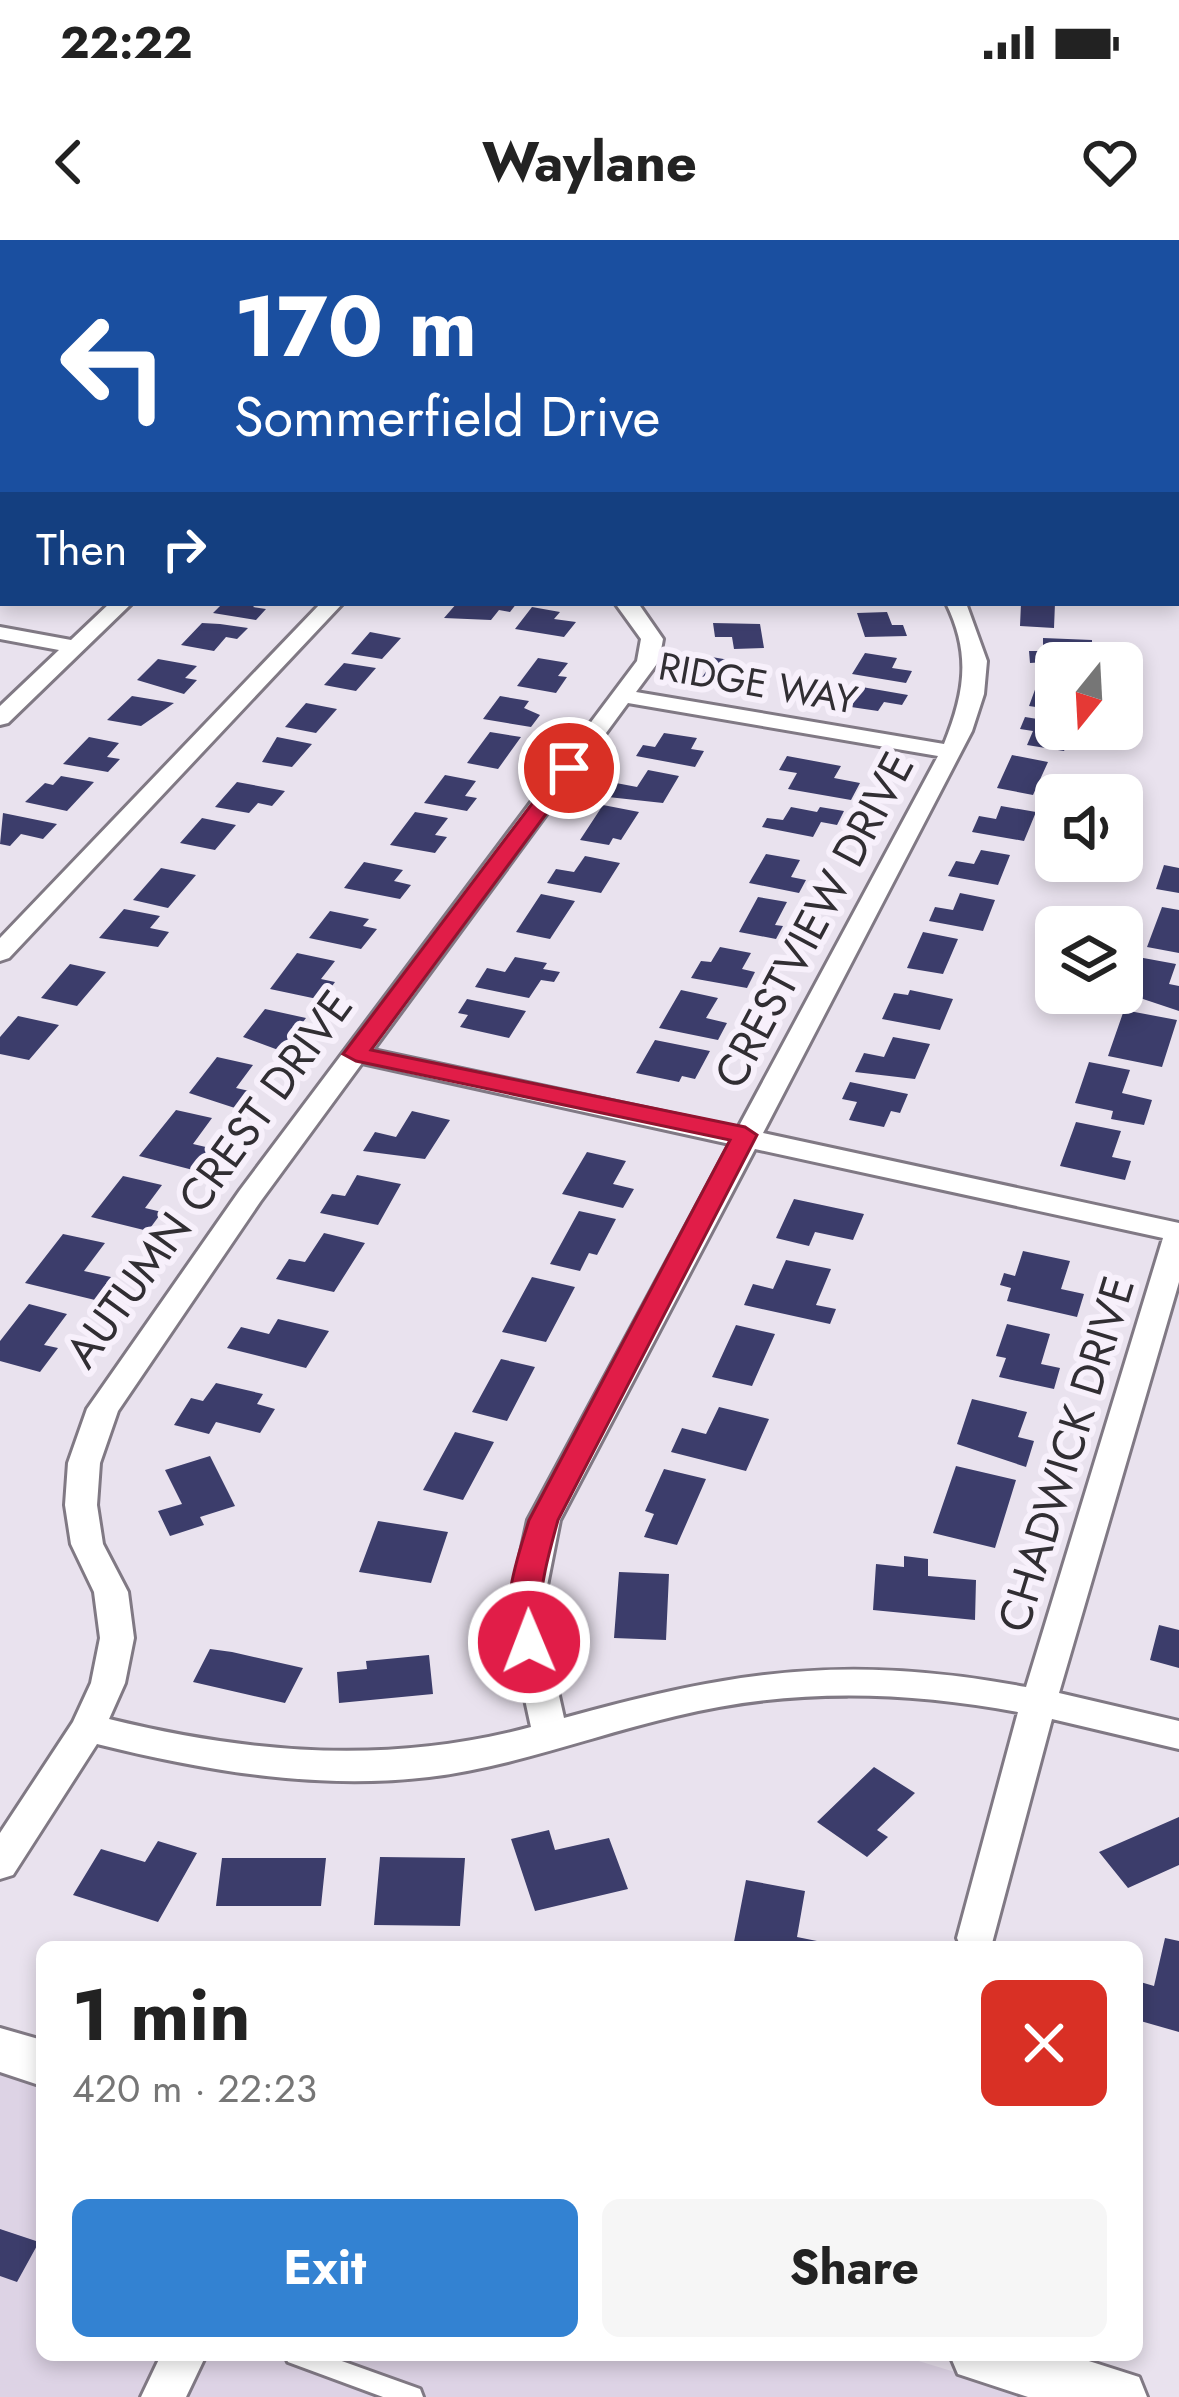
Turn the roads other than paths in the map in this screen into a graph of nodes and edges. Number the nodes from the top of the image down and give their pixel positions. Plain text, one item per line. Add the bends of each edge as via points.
1 (119, 606) edge
2 (330, 606) edge
3 (629, 606) edge
4 (958, 606) edge
5 (0, 633) edge
6 (75, 647) junction
7 (623, 696) junction
8 (0, 718) edge
9 (952, 752) junction
10 (4, 944) edge
11 (356, 1054) junction
12 (745, 1135) junction
13 (1179, 1233) edge
14 (1039, 1701) junction
15 (88, 1728) junction
16 (550, 1735) junction
17 (1179, 1735) edge
18 (0, 1864) edge
19 (976, 1937) dead end
20 (0, 2050) edge
21 (36, 2061) edge
22 (181, 2361) edge
23 (313, 2361) edge
24 (998, 2361) edge
25 (164, 2397) edge
26 (412, 2397) edge
27 (1119, 2397) edge

1 - 6 street
2 - 10 street
3 - 7 street, AUTUMN CREST DRIVE via 652,639 648,661
4 - 9 street, CRESTVIEW DRIVE via 974,634 978,689
5 - 6 street
6 - 8 street
7 - 9 street, RIDGE WAY
7 - 11 street, AUTUMN CREST DRIVE
9 - 12 street, CRESTVIEW DRIVE
11 - 12 street
11 - 15 street, AUTUMN CREST DRIVE via 103,1409 84,1462 81,1505 87,1544 111,1592 117,1638
12 - 13 street
12 - 16 street, CRESTVIEW DRIVE via 544,1520 524,1616
13 - 14 street, CHADWICK DRIVE
14 - 16 street via 845,1678 728,1693
14 - 17 street
14 - 19 street, CHADWICK DRIVE
15 - 16 street via 196,1755 322,1768 480,1754
15 - 18 street, AUTUMN CREST DRIVE
20 - 21 street
22 - 25 street
23 - 26 lane
24 - 27 street

